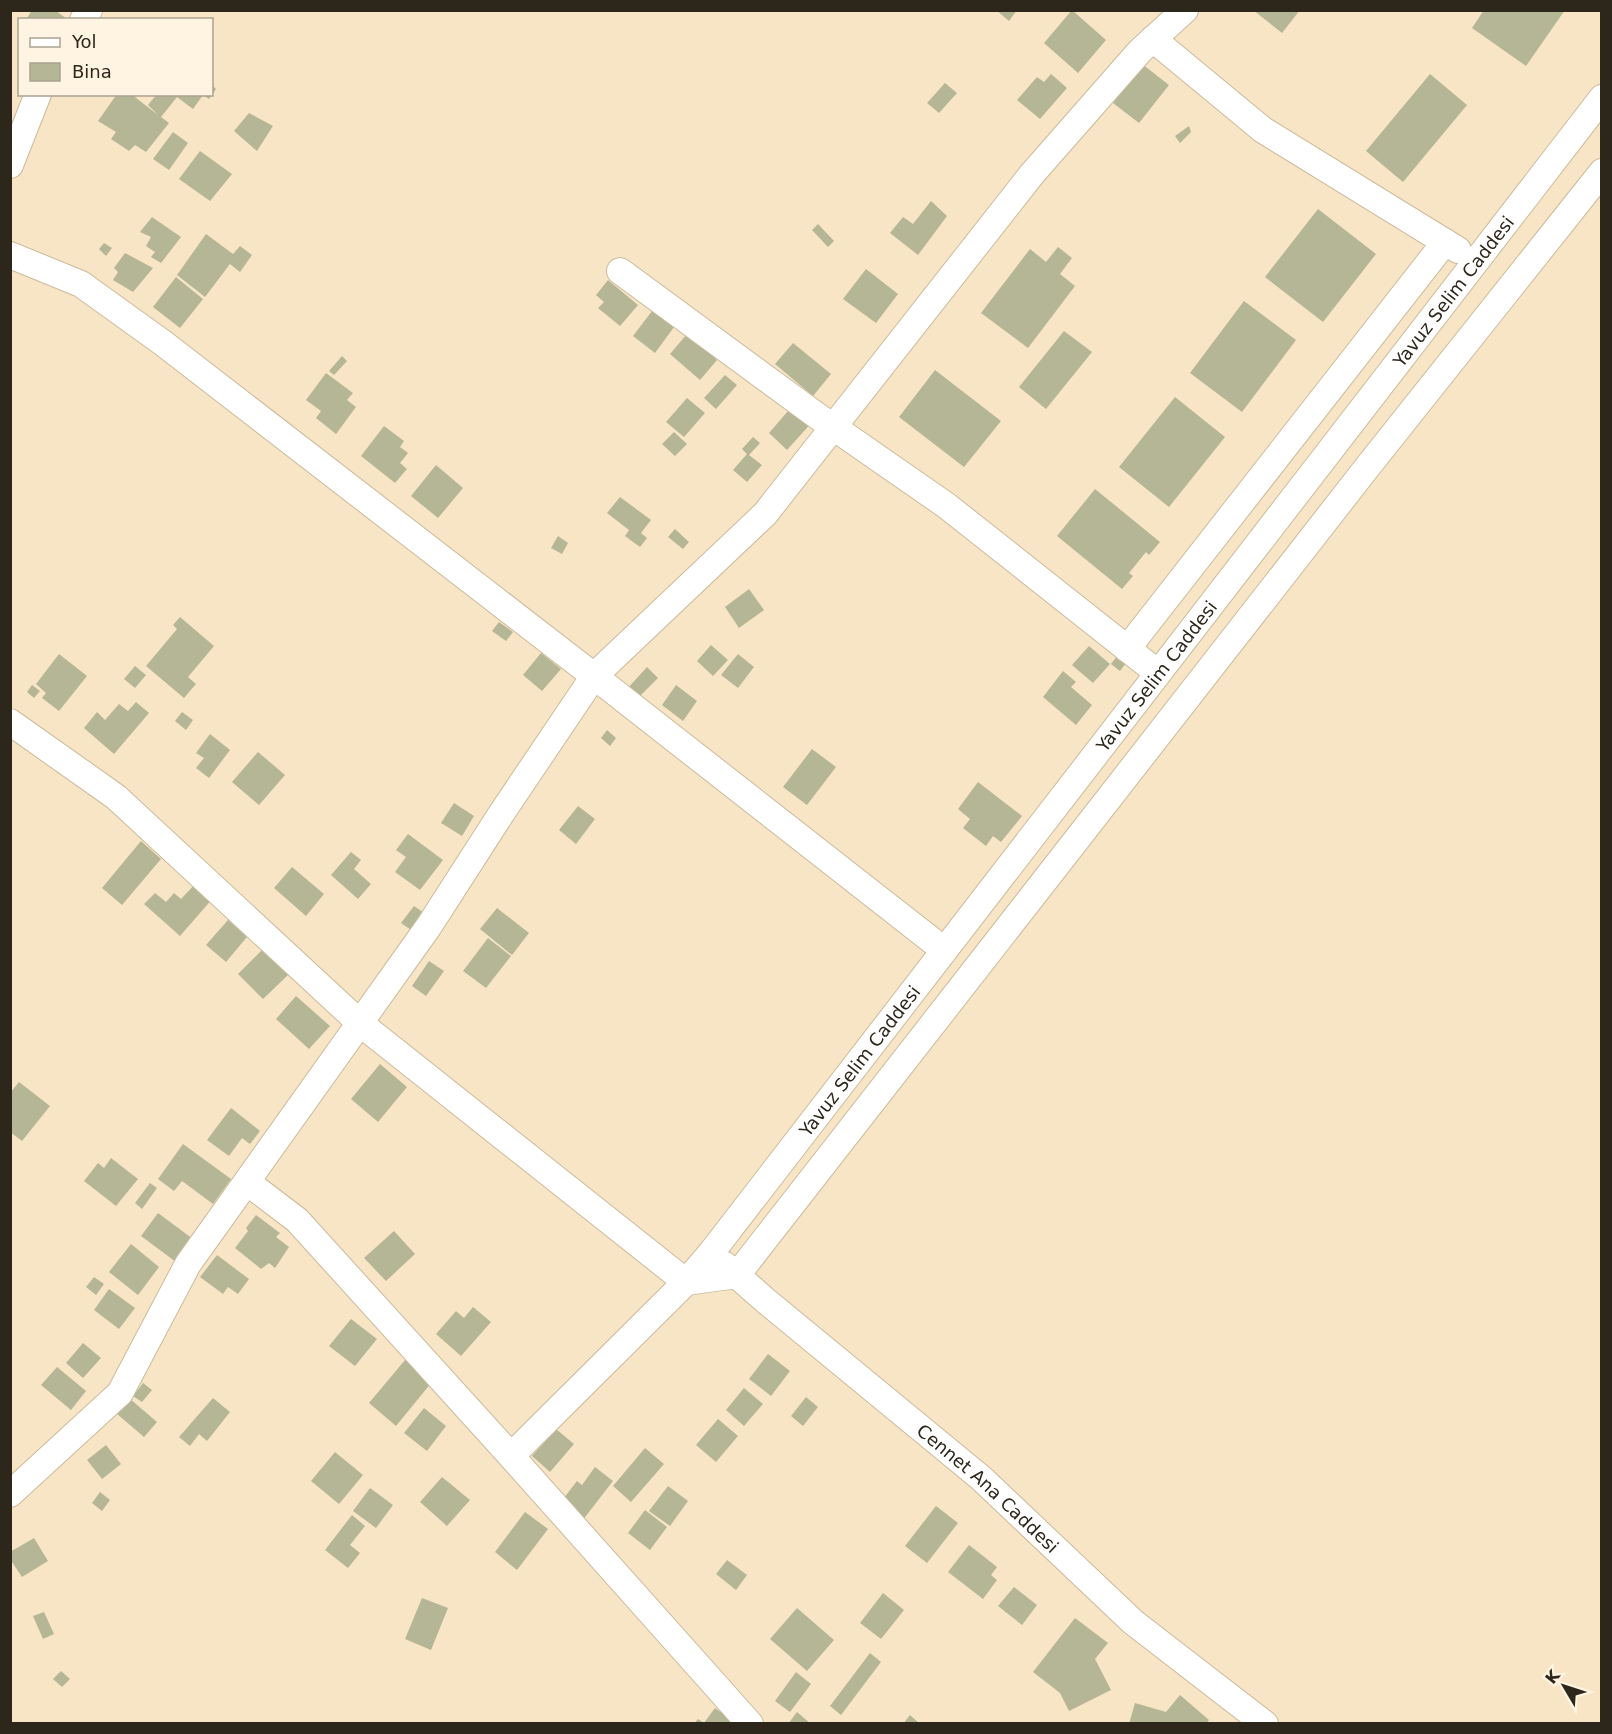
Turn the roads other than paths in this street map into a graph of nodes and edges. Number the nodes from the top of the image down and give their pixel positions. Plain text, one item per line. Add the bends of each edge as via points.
1 (1185, 10) edge
2 (1153, 39) junction
3 (37, 96) edge
4 (1602, 98) edge
5 (10, 165) edge
6 (1602, 172) edge
7 (1445, 242) junction
8 (10, 255) edge
9 (1476, 261) junction
10 (620, 271) dead end
11 (834, 426) junction
12 (1127, 648) junction
13 (1158, 673) junction
14 (594, 676) junction
15 (10, 722) edge
16 (944, 950) junction
17 (360, 1024) junction
18 (247, 1182) junction
19 (711, 1253) junction
20 (737, 1275) junction
21 (686, 1282) junction
22 (511, 1456) junction
23 (13, 1488) edge
24 (750, 1724) edge
25 (1265, 1724) edge

1 - 2 street
2 - 7 street via 1263,130
2 - 11 street via 1032,174
3 - 5 street
4 - 9 street, Yavuz Selim Caddesi
6 - 20 street, Yavuz Selim Caddesi
7 - 9 street
7 - 12 street
8 - 14 street via 81,284 163,343
9 - 13 street, Yavuz Selim Caddesi
10 - 11 street
11 - 12 street via 947,506
11 - 14 street via 765,514
12 - 13 street
13 - 16 street, Yavuz Selim Caddesi
14 - 16 street
14 - 17 street
15 - 17 street via 116,797
16 - 19 street, Yavuz Selim Caddesi
17 - 18 street
17 - 21 street
18 - 22 street via 297,1220
18 - 23 street via 188,1264 120,1393
19 - 20 street, Cennet Ana Caddesi
19 - 21 street, Yavuz Selim Caddesi
20 - 21 street
20 - 25 street, Cennet Ana Caddesi via 981,1479 1133,1622
21 - 22 street, Yavuz Selim Caddesi
22 - 24 street

